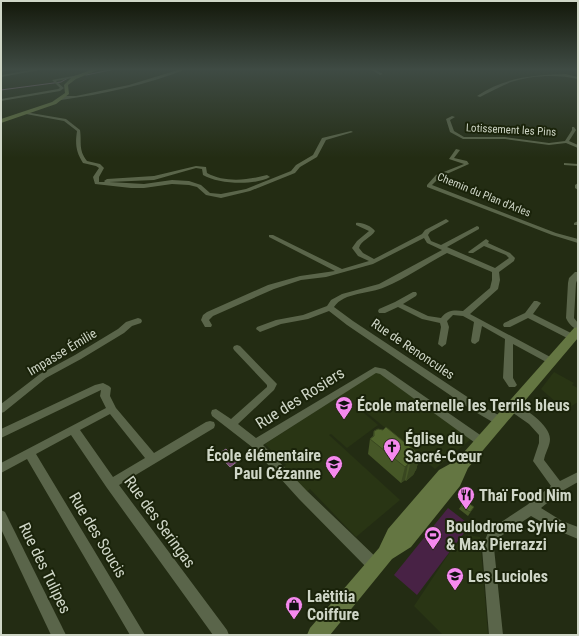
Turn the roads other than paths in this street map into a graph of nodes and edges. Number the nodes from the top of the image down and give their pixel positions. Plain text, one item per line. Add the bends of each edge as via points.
1 (60, 99) edge
2 (26, 113) junction
3 (453, 117) dead end
4 (1, 121) edge
5 (573, 128) dead end
6 (351, 132) dead end
7 (566, 142) junction
8 (578, 147) edge
9 (458, 150) dead end
10 (566, 164) dead end
11 (578, 164) edge
12 (298, 166) junction
13 (96, 181) junction
14 (446, 221) dead end
15 (358, 224) dead end
16 (477, 228) dead end
17 (424, 235) junction
18 (271, 236) dead end
19 (578, 241) edge
20 (444, 249) junction
21 (470, 252) dead end
22 (374, 262) junction
23 (341, 271) junction
24 (495, 271) junction
25 (578, 274) edge
26 (413, 294) dead end
27 (537, 303) dead end
28 (398, 304) junction
29 (330, 308) junction
30 (382, 311) dead end
31 (465, 314) junction
32 (528, 315) junction
33 (138, 321) dead end
34 (443, 321) junction
35 (478, 323) junction
36 (208, 325) dead end
37 (507, 325) dead end
38 (260, 329) dead end
39 (576, 332) edge
40 (509, 339) junction
41 (475, 341) dead end
42 (442, 344) dead end
43 (236, 348) dead end
44 (551, 361) junction
45 (512, 385) dead end
46 (512, 407) junction
47 (1, 409) edge
48 (112, 410) junction
49 (216, 413) dead end
50 (500, 421) junction
51 (210, 425) dead end
52 (230, 425) junction
53 (73, 429) junction
54 (1, 434) edge
55 (482, 442) junction
56 (256, 444) junction
57 (29, 452) junction
58 (152, 459) junction
59 (1, 468) edge
60 (578, 477) edge
61 (111, 484) junction
62 (558, 487) junction
63 (531, 509) junction
64 (1, 516) edge
65 (576, 530) edge
66 (380, 560) junction
67 (319, 634) edge
68 (59, 635) edge
69 (138, 635) edge
70 (222, 635) edge
71 (496, 635) edge

1 - 2 main road
2 - 4 main road
2 - 13 street via 65,120 79,130 77,145 83,160 102,168
3 - 7 street, Lotissement les Pins via 448,119 452,132 463,138 506,138 549,144
5 - 7 street, Lotissement les Pins
6 - 12 street via 324,139 315,156
7 - 8 street, Lotissement les Pins
9 - 19 street, Chemin du Plan d'Arles via 451,158 467,164 438,176 429,186
10 - 11 street
12 - 13 street via 258,180 213,178 205,174 204,168 196,167 154,178
12 - 13 street via 293,172 248,190 221,196 208,194 199,186 189,183 131,186 105,185
14 - 17 street
15 - 22 street via 372,231 359,241 355,249
16 - 20 street
17 - 20 street via 429,242
17 - 22 street
18 - 23 street
20 - 24 street
20 - 29 street via 382,286 345,296 334,302
21 - 24 street via 486,242 508,254 512,260
22 - 23 street
23 - 36 street via 300,278 271,287 206,316
24 - 31 street via 494,289
25 - 39 street via 572,283 570,318
26 - 28 street
27 - 32 street
28 - 30 street
28 - 34 street via 426,318
29 - 38 street
29 - 50 street, Rue de Renoncules via 475,407
31 - 34 street via 451,312
31 - 35 street
32 - 37 street
32 - 39 street
33 - 47 street, Impasse Émilie via 44,376
34 - 42 street via 445,327
35 - 40 street
35 - 41 street
39 - 44 main road
40 - 44 street
40 - 45 street via 508,378
43 - 52 street via 272,384 271,388
44 - 46 main road
46 - 50 main road
46 - 62 street via 534,422 544,433 545,438 538,461
48 - 53 street
48 - 54 street via 105,396 106,388 98,387
48 - 58 street
49 - 52 street
50 - 55 main road
51 - 58 street
52 - 56 street
53 - 57 street
53 - 61 street, Rue des Seringas
55 - 56 street, Rue des Rosiers via 382,371 375,370
55 - 66 main road via 462,464 455,481 405,541
56 - 66 street, Rue des Rosiers via 303,495
57 - 59 street
57 - 69 street, Rue des Soucis
58 - 61 street
60 - 62 street
61 - 70 street, Rue des Seringas
62 - 63 street
63 - 65 street via 558,525
63 - 71 street via 493,534 488,548
64 - 68 street, Rue des Tulipes
66 - 67 main road

